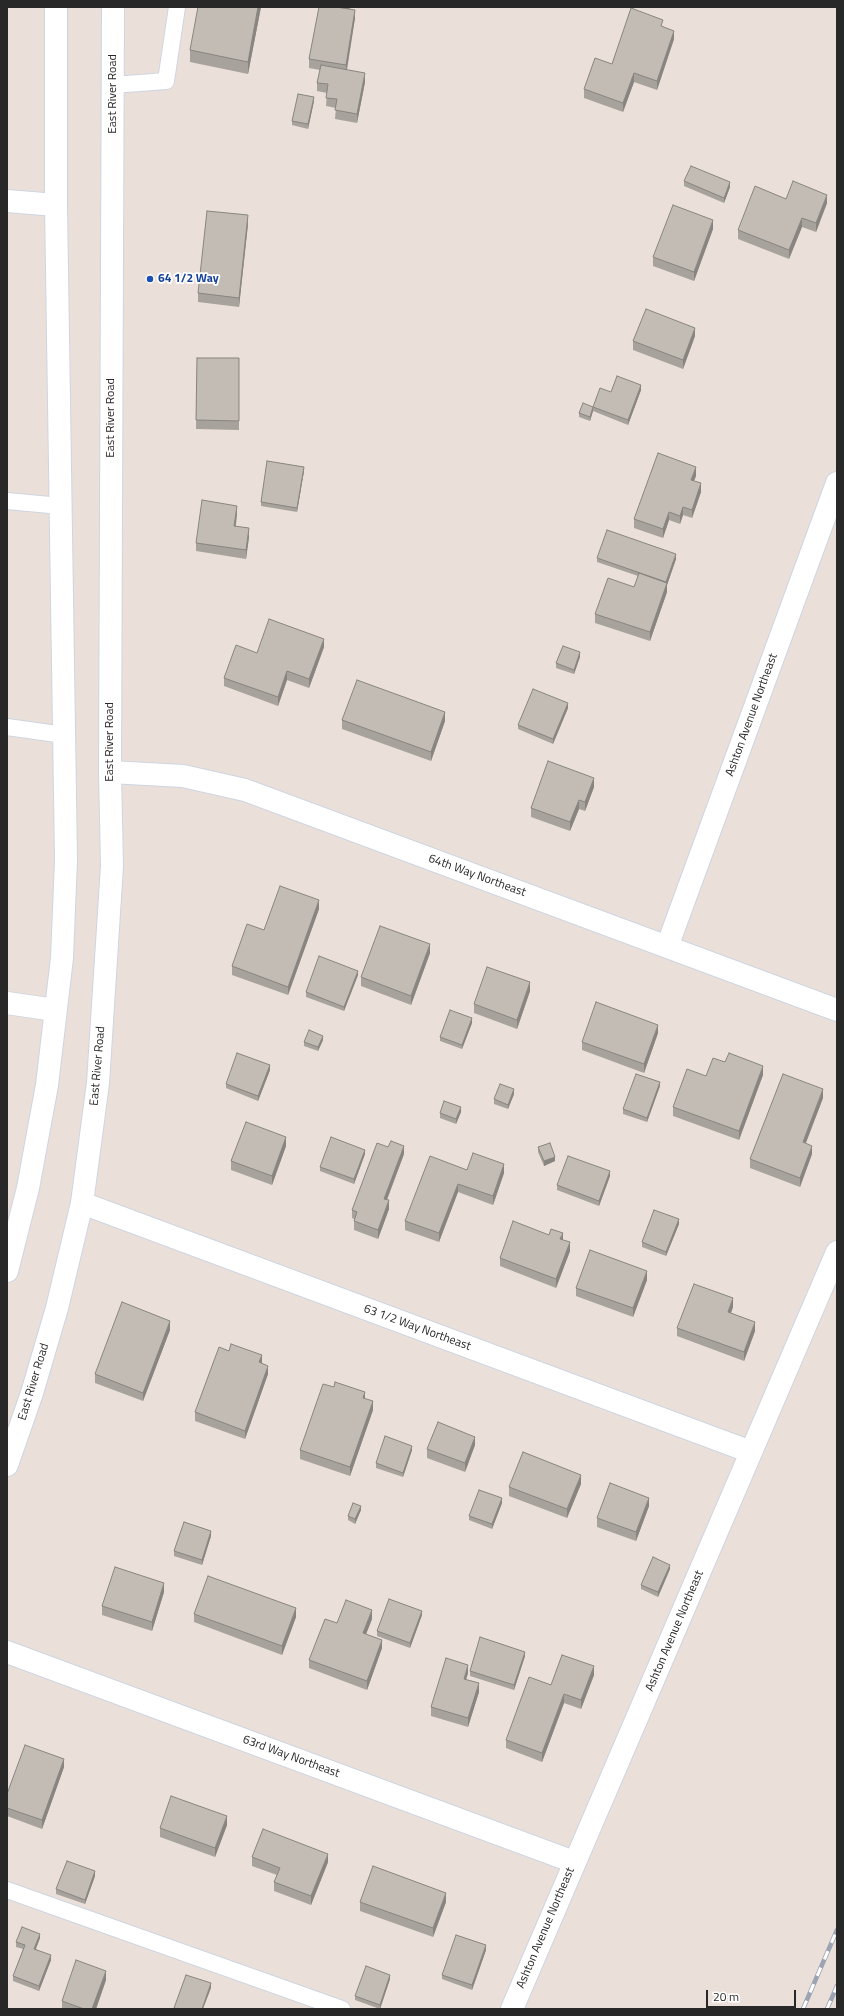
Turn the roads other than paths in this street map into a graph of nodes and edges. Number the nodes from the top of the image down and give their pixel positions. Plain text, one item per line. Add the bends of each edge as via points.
1 (56, 7) edge
2 (113, 7) edge
3 (177, 7) edge
4 (113, 85) junction
5 (7, 201) edge
6 (56, 205) junction
7 (837, 483) edge
8 (7, 500) edge
9 (60, 506) junction
10 (7, 727) edge
11 (64, 735) junction
12 (110, 772) junction
13 (667, 947) junction
14 (7, 1003) edge
15 (55, 1010) junction
16 (837, 1010) edge
17 (82, 1203) junction
18 (837, 1252) edge
19 (7, 1270) edge
20 (751, 1452) junction
21 (7, 1465) edge
22 (7, 1652) edge
23 (574, 1862) junction
24 (7, 1890) edge
25 (342, 2009) edge
26 (512, 2009) edge

1 - 6 street
2 - 4 street, East River Road
3 - 4 lane via 166,81
4 - 12 street, East River Road
5 - 6 street
6 - 9 street
7 - 13 street, Ashton Avenue Northeast
8 - 9 lane
9 - 11 street
10 - 11 lane
11 - 15 street via 66,860 62,958
12 - 13 street, 64th Way Northeast via 182,776 245,790
12 - 17 street, East River Road via 112,866 99,1075
13 - 16 street, 64th Way Northeast
14 - 15 street
15 - 19 street via 47,1085 28,1188
17 - 20 street, 63 1/2 Way Northeast
17 - 21 street, East River Road via 57,1308
18 - 20 street, Ashton Avenue Northeast
20 - 23 street, Ashton Avenue Northeast
22 - 23 street, 63rd Way Northeast
23 - 26 street, Ashton Avenue Northeast
24 - 25 lane

